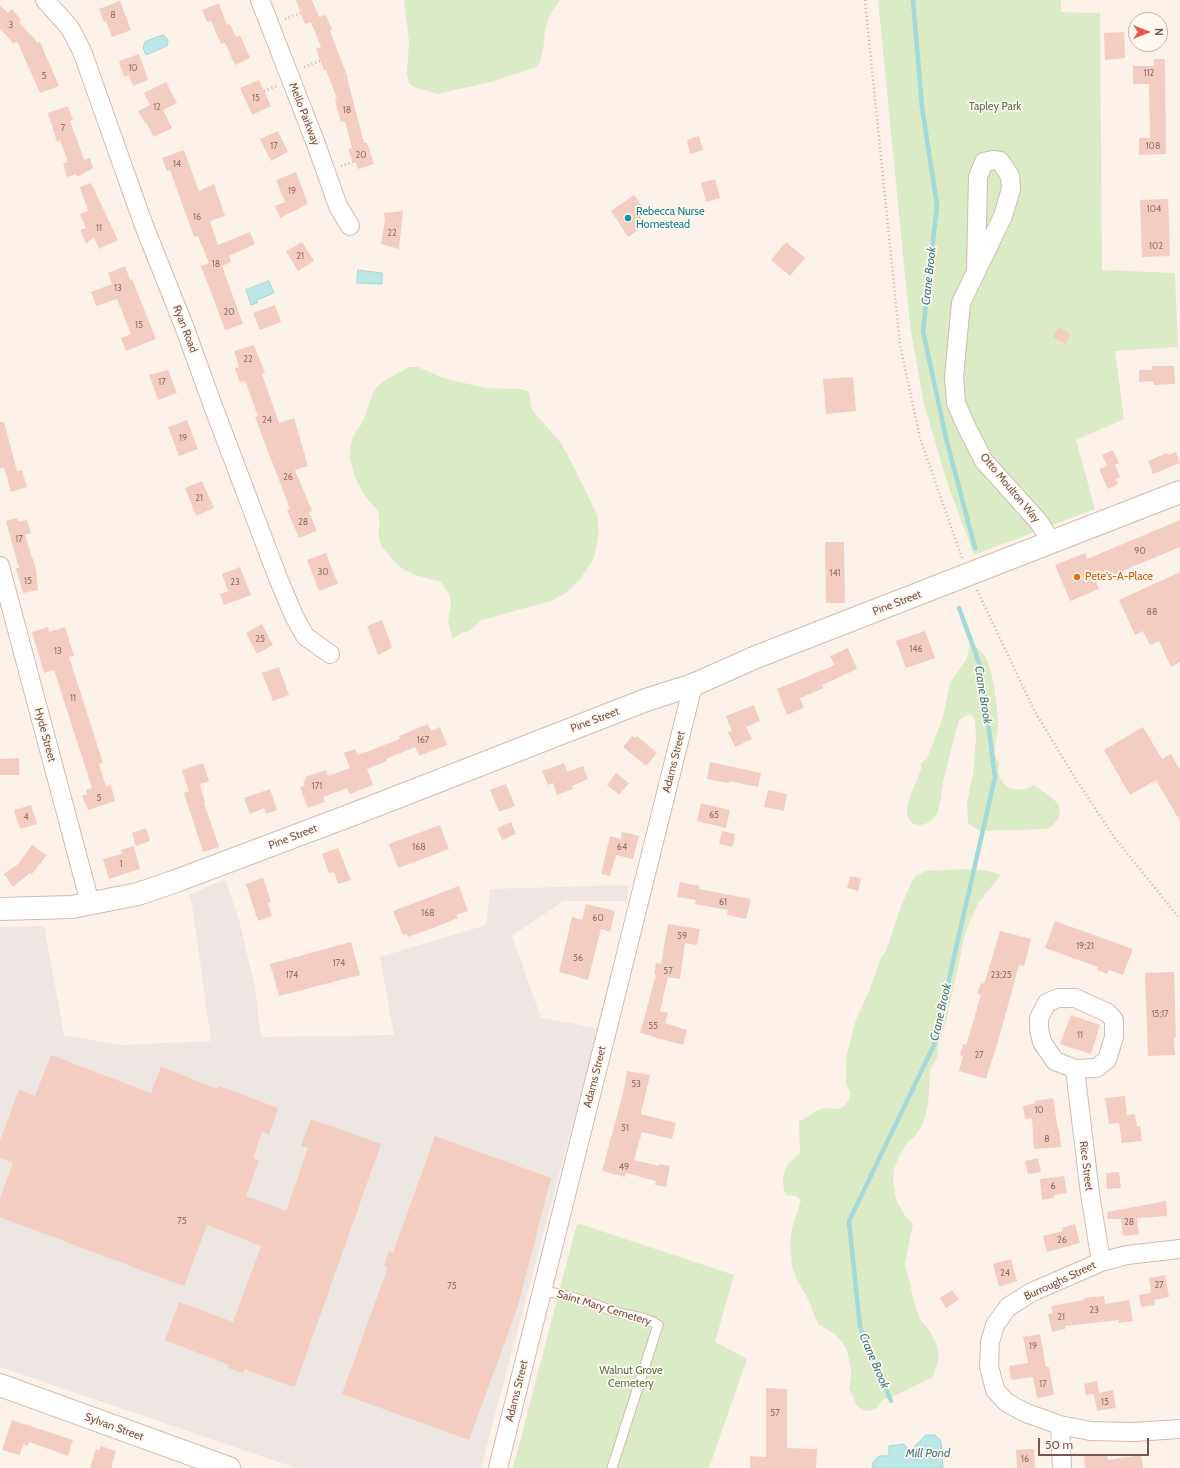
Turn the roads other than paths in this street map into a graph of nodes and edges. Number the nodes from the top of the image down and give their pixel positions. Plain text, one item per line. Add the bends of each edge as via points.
1 (45, 0) edge
2 (260, 0) edge
3 (350, 226) dead end
4 (976, 271) junction
5 (1180, 492) edge
6 (1052, 542) junction
7 (0, 566) edge
8 (330, 654) dead end
9 (693, 685) junction
10 (90, 903) junction
11 (0, 909) edge
12 (1075, 1069) junction
13 (1180, 1249) edge
14 (1102, 1262) junction
15 (542, 1291) junction
16 (0, 1385) edge
17 (1060, 1426) junction
18 (1180, 1429) edge
19 (229, 1468) edge
20 (498, 1468) edge
21 (612, 1468) edge
22 (1062, 1468) edge

1 - 8 street, Ryan Road via 70,28 82,51 143,223 294,616 305,636
2 - 3 street, Mello Parkway via 338,206
4 - 4 street, Otto Moulton Way via 1003,216 1011,190 1010,176 1000,161 984,162 978,177
4 - 6 street, Otto Moulton Way via 961,304 954,377 956,403 984,461 1038,521
5 - 6 street, Pine Street
6 - 9 street, Pine Street via 756,657
7 - 10 street, Hyde Street
9 - 10 street, Pine Street via 639,703 176,881 138,894
9 - 15 street, Adams Street
10 - 11 street, Pine Street via 72,907
12 - 12 street via 1096,1068 1107,1060 1114,1037 1114,1020 1084,1001 1058,998 1047,1002 1039,1018 1042,1042 1055,1061
12 - 14 street, Rice Street via 1090,1194
13 - 14 street, Burroughs Street
14 - 17 street, Burroughs Street via 1032,1292 1008,1307 995,1325 990,1342 990,1366 995,1390 1006,1402
15 - 20 street, Adams Street
15 - 21 lane, Saint Mary Cemetery via 559,1293 621,1313 649,1319 658,1325
16 - 19 street, Sylvan Street
17 - 18 street, Burroughs Street via 1105,1432
17 - 22 street

